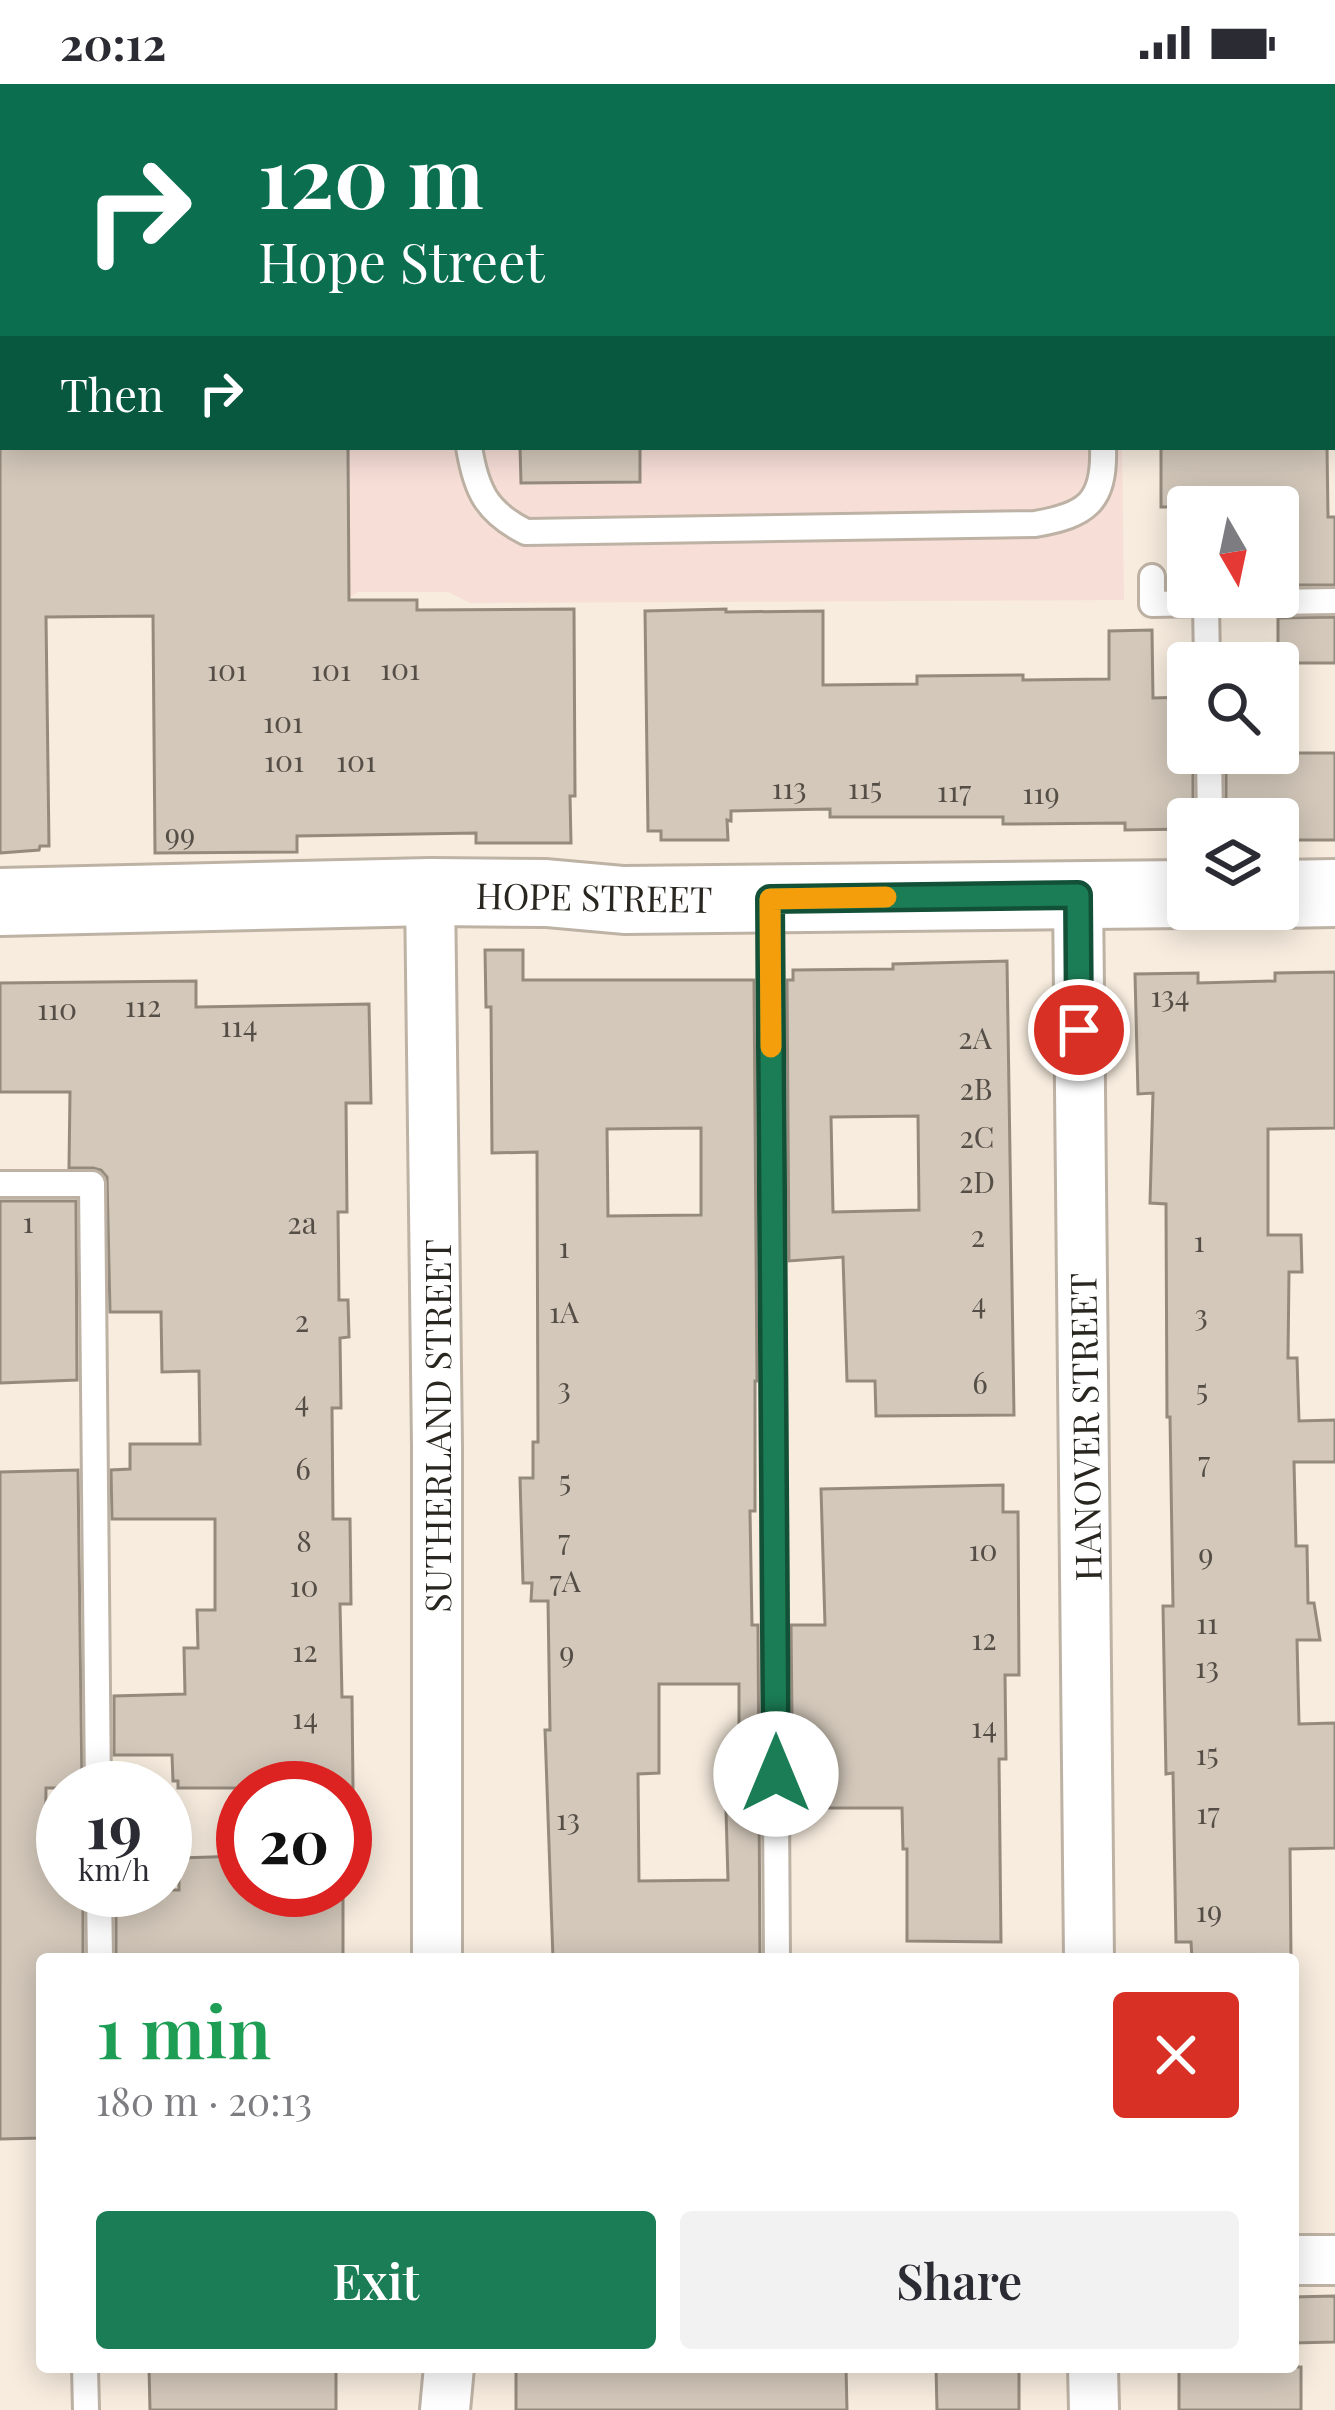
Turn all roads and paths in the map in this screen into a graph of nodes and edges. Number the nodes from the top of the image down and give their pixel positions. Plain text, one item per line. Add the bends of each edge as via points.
1 (469, 450) edge
2 (1103, 450) edge
3 (1152, 577) dead end
4 (1335, 601) edge
5 (1299, 602) edge
6 (1167, 604) edge
7 (430, 892) junction
8 (1335, 893) edge
9 (1167, 894) edge
10 (1299, 894) edge
11 (1078, 895) junction
12 (770, 899) junction
13 (0, 902) edge
14 (0, 1184) edge
15 (98, 1761) edge
16 (99, 1917) edge
17 (100, 1953) edge
18 (437, 1953) edge
19 (777, 1953) edge
20 (1089, 1953) edge
21 (1299, 2260) edge
22 (1335, 2260) edge
23 (85, 2373) edge
24 (448, 2373) edge
25 (1093, 2373) edge
26 (86, 2410) edge
27 (445, 2410) edge
28 (1094, 2410) edge

1 - 2 lane via 486,500 526,532 1035,524 1082,511 1099,489
3 - 6 lane via 1152,604
4 - 5 lane
7 - 12 street, HOPE STREET
7 - 13 street, HOPE STREET
7 - 18 street, SUTHERLAND STREET
8 - 10 street
9 - 11 street, HOPE STREET
11 - 12 street, HOPE STREET
11 - 20 street, HANOVER STREET
12 - 19 lane
14 - 15 lane via 92,1184
16 - 17 lane
21 - 22 street
23 - 26 lane
24 - 27 street
25 - 28 street

